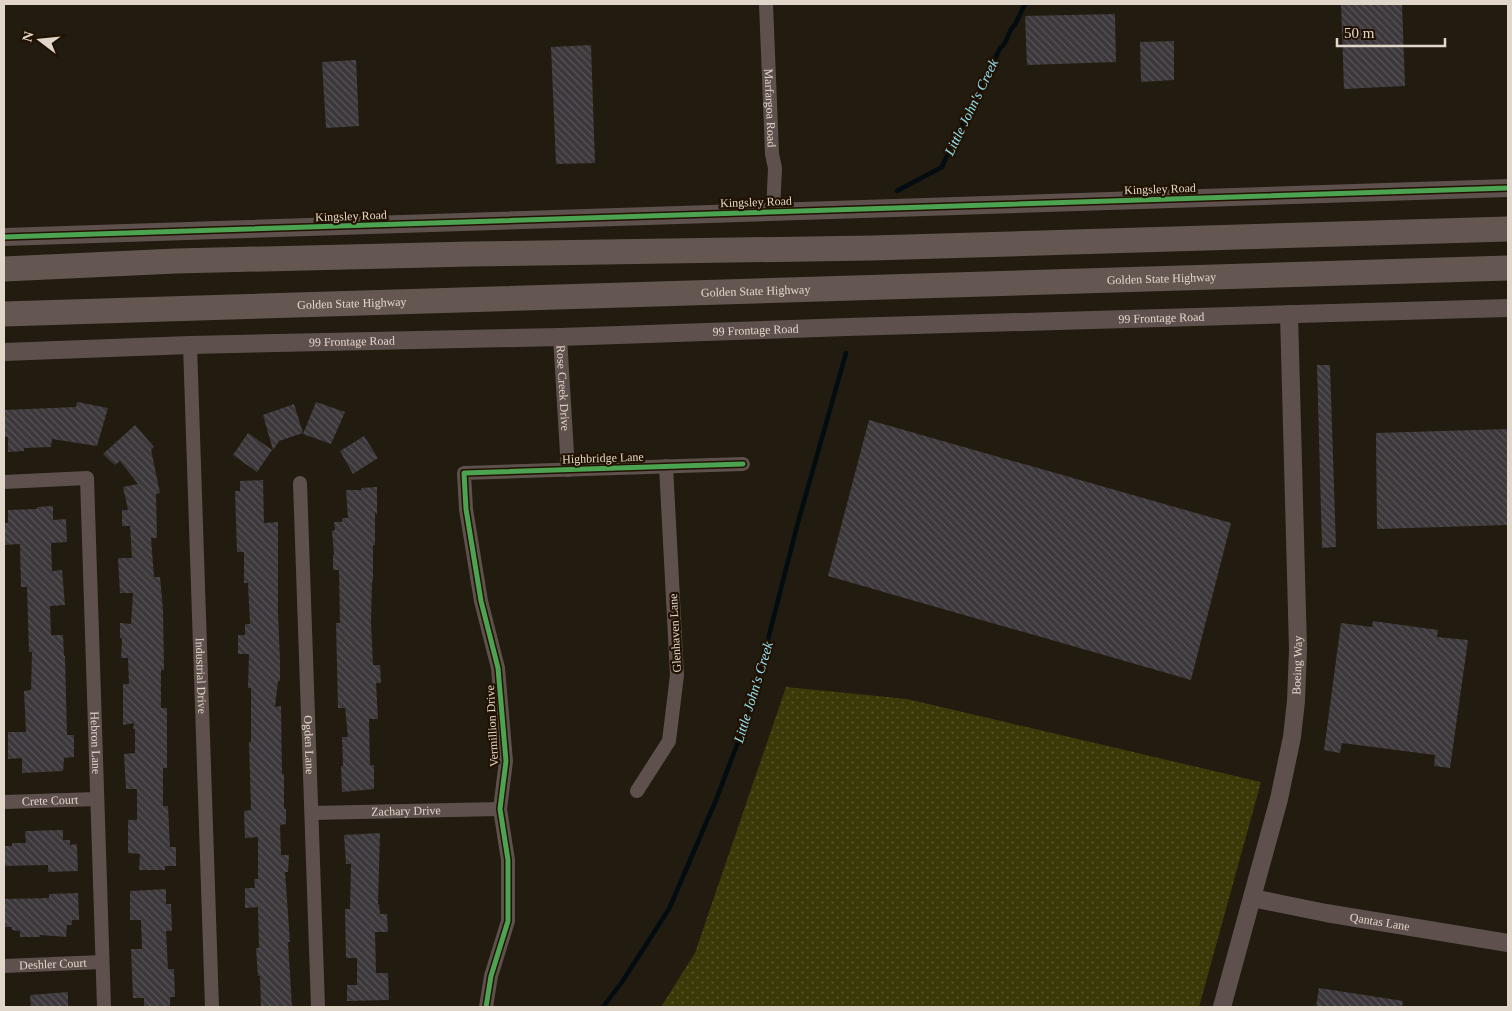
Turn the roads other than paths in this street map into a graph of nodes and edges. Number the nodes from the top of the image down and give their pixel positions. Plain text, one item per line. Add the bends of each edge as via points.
1 (766, 4) edge
2 (1508, 188) edge
3 (773, 212) junction
4 (1508, 229) edge
5 (4, 237) edge
6 (1508, 268) edge
7 (4, 269) edge
8 (1508, 308) edge
9 (4, 314) edge
10 (1289, 314) junction
11 (560, 337) junction
12 (190, 345) junction
13 (4, 352) edge
14 (744, 464) dead end
15 (666, 466) junction
16 (568, 470) junction
17 (464, 473) joint
18 (4, 482) edge
19 (300, 483) dead end
20 (637, 791) dead end
21 (97, 799) junction
22 (4, 802) edge
23 (500, 809) junction
24 (312, 813) junction
25 (1252, 898) junction
26 (1508, 943) edge
27 (102, 962) junction
28 (4, 966) edge
29 (104, 1007) edge
30 (212, 1007) edge
31 (318, 1007) edge
32 (486, 1007) edge
33 (1222, 1007) edge

1 - 3 street, Marfargoa Road via 775,168
2 - 3 street, Kingsley Road
3 - 5 street, Kingsley Road
4 - 7 highway via 872,248 176,261
6 - 9 highway, Golden State Highway
8 - 10 street, 99 Frontage Road
10 - 11 street, 99 Frontage Road
10 - 25 street, Boeing Way via 1298,649 1296,701 1279,799
11 - 12 street, 99 Frontage Road
11 - 16 street, Rose Creek Drive
12 - 13 street, 99 Frontage Road
12 - 30 street, Industrial Drive
14 - 15 street, Highbridge Lane
15 - 16 street, Highbridge Lane
15 - 20 street, Glenhaven Lane via 678,676 669,742
16 - 17 street, Highbridge Lane
17 - 23 street, Vermillion Drive via 466,508 481,601 498,668 506,761
18 - 21 street, Hebron Lane via 87,478
19 - 24 street, Ogden Lane
21 - 22 street, Crete Court
21 - 27 street, Hebron Lane
23 - 24 street, Zachary Drive
23 - 32 street, Vermillion Drive via 508,860 508,921 491,976
24 - 31 street, Ogden Lane
25 - 26 street, Qantas Lane
25 - 33 street, Boeing Way
27 - 28 street, Deshler Court
27 - 29 street, Hebron Lane

